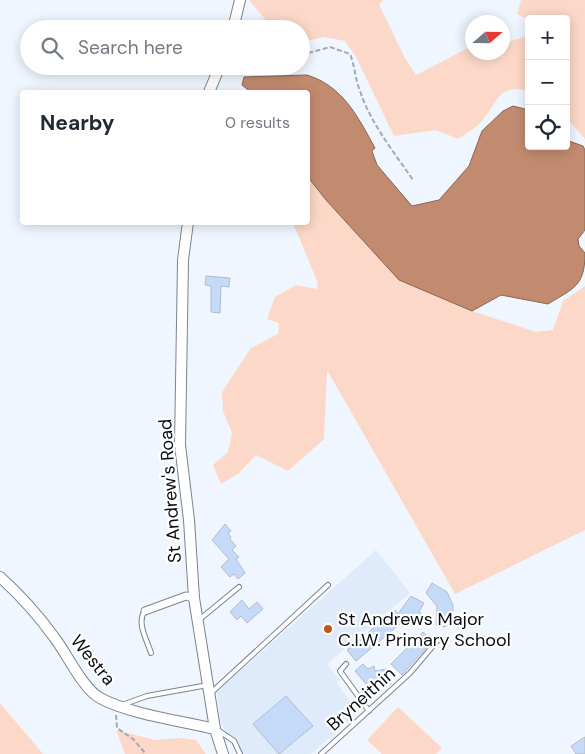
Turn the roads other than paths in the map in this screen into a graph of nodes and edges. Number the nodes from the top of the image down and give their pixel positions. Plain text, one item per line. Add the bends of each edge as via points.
1 (240, 0) edge
2 (235, 20) edge
3 (216, 75) edge
4 (210, 90) edge
5 (188, 225) edge
6 (0, 577) edge
7 (328, 585) dead end
8 (239, 587) dead end
9 (194, 598) junction
10 (145, 611) joint
11 (197, 621) junction
12 (438, 640) dead end
13 (151, 653) dead end
14 (346, 664) dead end
15 (209, 689) junction
16 (117, 705) junction
17 (368, 711) junction
18 (215, 728) junction
19 (223, 754) edge
20 (240, 754) edge
21 (321, 754) edge

1 - 2 street
3 - 4 street
5 - 9 street, St Andrew's Road via 183,260 180,445
6 - 16 street, Westra via 38,617 98,697
7 - 15 lane
8 - 11 lane
9 - 10 street via 186,596
9 - 11 street, St Andrew's Road
10 - 13 lane via 141,622
11 - 15 street, St Andrew's Road
12 - 17 lane, Bryneithin via 410,673
14 - 17 lane via 340,671
15 - 16 lane via 147,696
15 - 18 street, St Andrew's Road
16 - 18 street, Westra
17 - 21 lane, Bryneithin
18 - 19 street, St Andrew's Road
18 - 20 lane via 234,741

